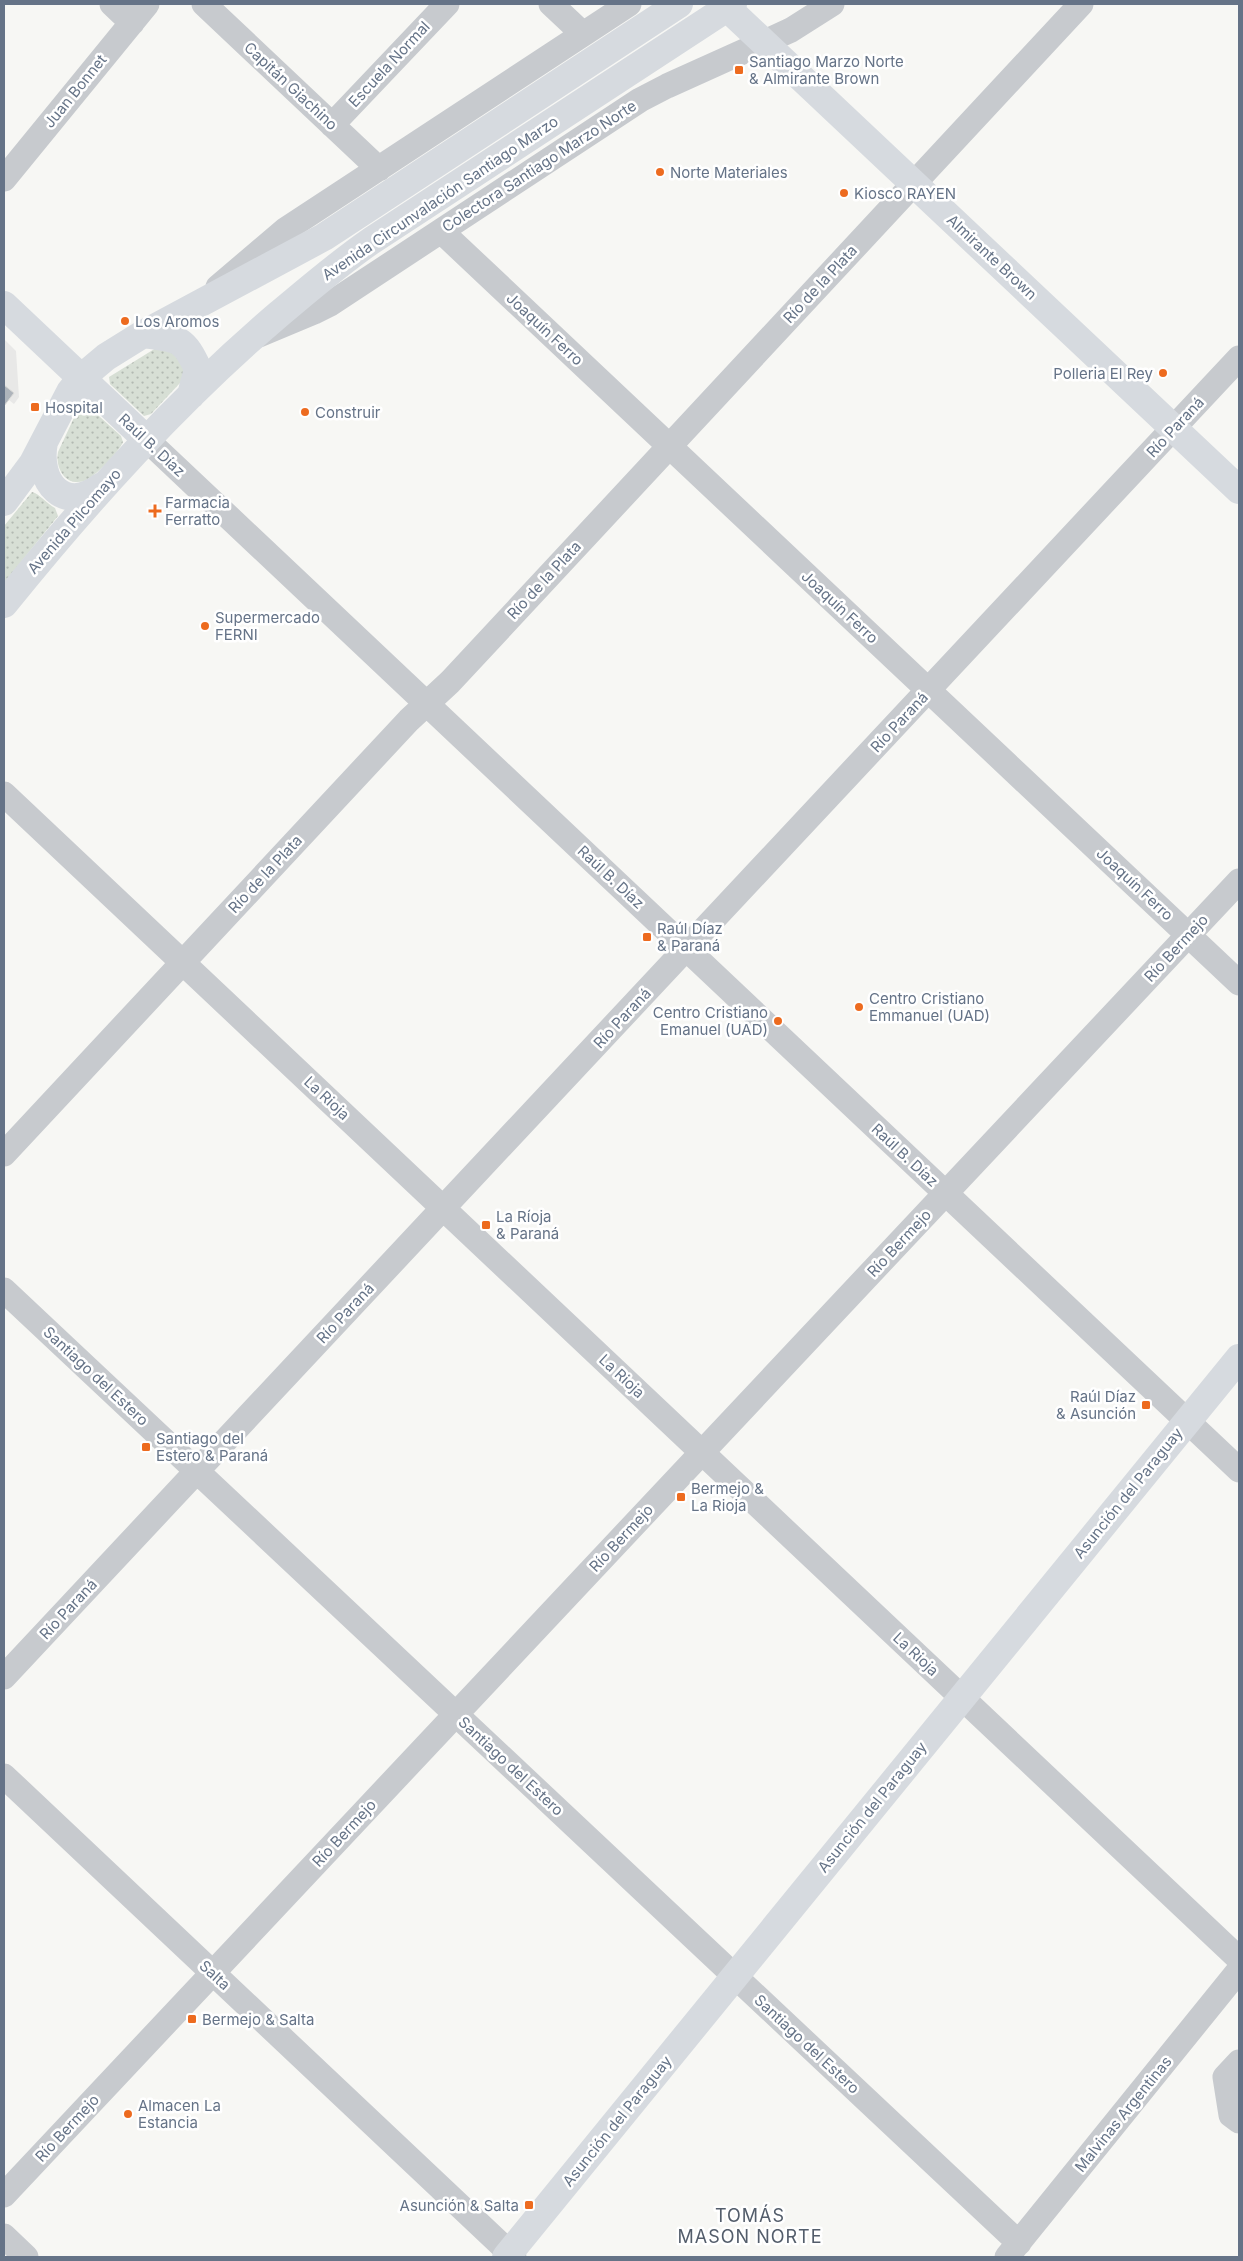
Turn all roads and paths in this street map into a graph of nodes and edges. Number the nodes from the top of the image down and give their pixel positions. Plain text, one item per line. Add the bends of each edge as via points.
1 (112, 4) edge
2 (204, 4) edge
3 (446, 4) edge
4 (551, 4) edge
5 (630, 4) edge
6 (679, 4) edge
7 (832, 4) edge
8 (1081, 4) edge
9 (728, 5) edge
10 (139, 13) edge
11 (583, 34) junction
12 (764, 43) junction
13 (332, 125) junction
14 (379, 169) junction
15 (4, 179) edge
16 (914, 184) junction
17 (441, 231) junction
18 (4, 305) edge
19 (198, 305) junction
20 (143, 334) junction
21 (252, 337) junction
22 (1239, 358) edge
23 (81, 378) junction
24 (191, 395) junction
25 (1174, 428) junction
26 (147, 440) junction
27 (44, 442) junction
28 (669, 446) junction
29 (105, 484) junction
30 (1239, 490) edge
31 (4, 502) edge
32 (4, 604) edge
33 (929, 690) junction
34 (427, 704) junction
35 (4, 794) edge
36 (1239, 881) edge
37 (1189, 935) junction
38 (686, 949) junction
39 (182, 962) junction
40 (1239, 983) edge
41 (4, 1154) edge
42 (946, 1193) junction
43 (443, 1208) junction
44 (4, 1290) edge
45 (1239, 1358) edge
46 (1188, 1421) junction
47 (702, 1452) junction
48 (1239, 1470) edge
49 (197, 1471) junction
50 (4, 1677) edge
51 (962, 1697) junction
52 (456, 1714) junction
53 (4, 1776) edge
54 (1239, 1959) edge
55 (1239, 1970) edge
56 (212, 1973) junction
57 (735, 1976) junction
58 (1239, 2062) edge
59 (1239, 2121) edge
60 (4, 2195) edge
61 (4, 2236) edge
62 (1013, 2250) edge
63 (510, 2256) edge
64 (26, 2257) edge

1 - 10 street
2 - 13 street, Capitán Giachino
3 - 13 street, Escuela Normal
4 - 11 street
5 - 11 street
6 - 19 main road, Avenida Circunvalación Santiago Marzo via 324,237
7 - 12 street, Colectora Santiago Marzo Norte
8 - 16 street, Río de la Plata
9 - 12 main road, Almirante Brown
9 - 21 main road, Avenida Circunvalación Santiago Marzo via 357,251
10 - 15 street, Juan Bonnet
11 - 14 street
12 - 16 main road, Almirante Brown
12 - 17 street, Colectora Santiago Marzo Norte via 640,100
13 - 14 street, Capitán Giachino
14 - 19 street via 278,236
16 - 25 main road, Almirante Brown
16 - 28 street, Río de la Plata
17 - 21 street, Colectora Santiago Marzo Norte via 330,304
17 - 28 street, Joaquín Ferro
18 - 23 main road, Raúl B. Díaz
19 - 20 main road, Avenida Circunvalación Santiago Marzo
20 - 23 main road, Avenida Circunvalación Santiago Marzo via 106,357
20 - 24 main road via 176,339 190,352 198,369
21 - 24 main road, Avenida Circunvalación Santiago Marzo
22 - 25 street, Río Paraná
23 - 26 main road, Raúl B. Díaz
23 - 27 main road via 60,408
24 - 26 main road, Avenida Circunvalación Santiago Marzo
25 - 30 main road, Almirante Brown
25 - 33 street, Río Paraná
26 - 29 main road, Avenida Pilcomayo
26 - 34 street, Raúl B. Díaz
27 - 29 main road via 44,474 59,493 80,497
27 - 31 main road
28 - 33 street, Joaquín Ferro
28 - 34 street, Río de la Plata
29 - 32 main road, Avenida Pilcomayo
33 - 37 street, Joaquín Ferro
33 - 38 street, Río Paraná
34 - 38 street, Raúl B. Díaz
34 - 39 street, Río de la Plata
35 - 39 street, La Rioja
36 - 37 street, Río Bermejo
37 - 40 street, Joaquín Ferro
37 - 42 street, Río Bermejo
38 - 42 street, Raúl B. Díaz
38 - 43 street, Río Paraná
39 - 41 street, Río de la Plata
39 - 43 street, La Rioja
42 - 46 street, Raúl B. Díaz
42 - 47 street, Río Bermejo
43 - 47 street, La Rioja
43 - 49 street, Río Paraná
44 - 49 street, Santiago del Estero
45 - 46 main road, Asunción del Paraguay
46 - 48 street, Raúl B. Díaz
46 - 51 main road, Asunción del Paraguay
47 - 51 street, La Rioja
47 - 52 street, Río Bermejo
49 - 50 street, Río Paraná
49 - 52 street, Santiago del Estero
51 - 54 street, La Rioja
51 - 57 main road, Asunción del Paraguay
52 - 56 street, Río Bermejo
52 - 57 street, Santiago del Estero
53 - 56 street, Salta
55 - 62 street, Malvinas Argentinas
56 - 60 street, Río Bermejo
56 - 63 street, Salta
57 - 62 street, Santiago del Estero
57 - 63 main road, Asunción del Paraguay
58 - 59 street via 1226,2077 1231,2115
61 - 64 street

